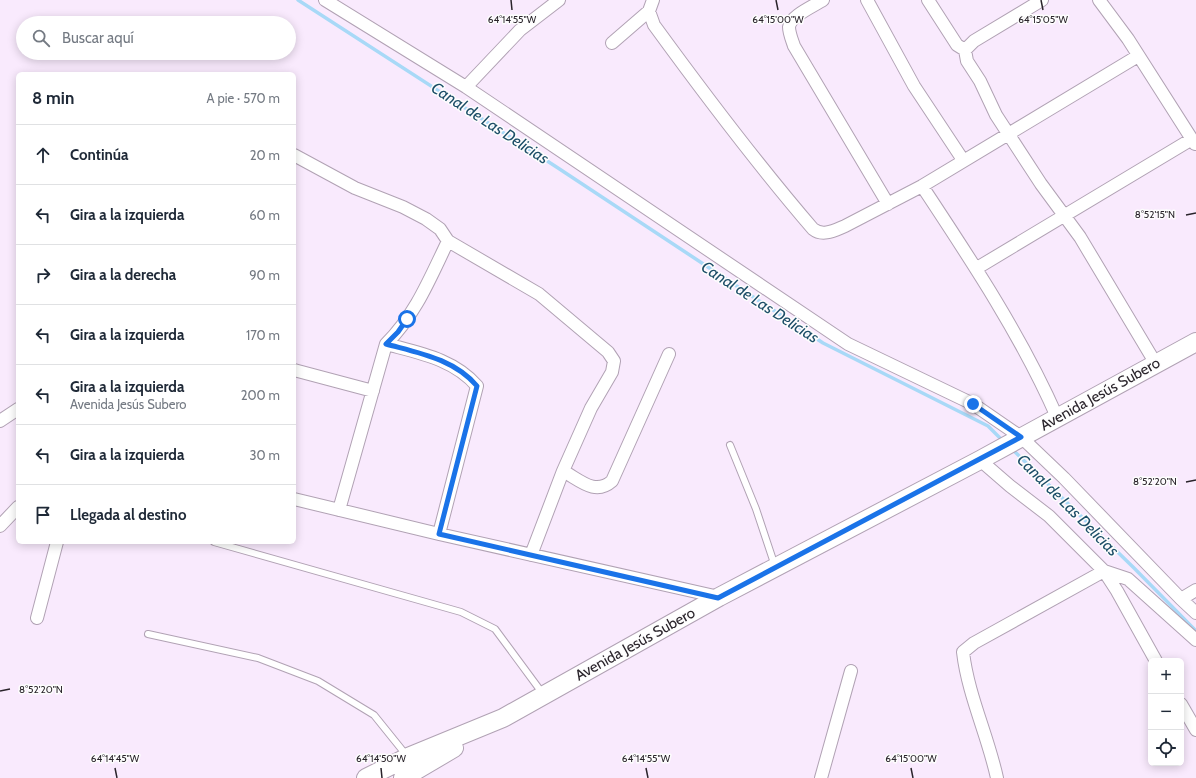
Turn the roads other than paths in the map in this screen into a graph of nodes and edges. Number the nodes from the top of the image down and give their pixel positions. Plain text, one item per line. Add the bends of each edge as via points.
1 (325, 0) edge
2 (559, 0) edge
3 (823, 0) edge
4 (867, 0) edge
5 (928, 0) edge
6 (1042, 0) edge
7 (1102, 1) edge
8 (651, 6) edge
9 (612, 43) dead end
10 (965, 50) junction
11 (1138, 56) junction
12 (466, 86) junction
13 (1008, 134) junction
14 (1194, 142) edge
15 (296, 156) edge
16 (964, 160) junction
17 (922, 186) junction
18 (888, 204) junction
19 (1064, 216) junction
20 (448, 240) junction
21 (977, 268) junction
22 (1196, 342) edge
23 (386, 344) junction
24 (670, 354) dead end
25 (1156, 364) junction
26 (296, 371) edge
27 (373, 391) junction
28 (16, 410) edge
29 (1057, 418) junction
30 (0, 421) edge
31 (1018, 439) junction
32 (730, 445) dead end
33 (986, 456) junction
34 (563, 471) junction
35 (296, 499) edge
36 (16, 508) edge
37 (339, 510) junction
38 (0, 526) edge
39 (439, 534) junction
40 (56, 544) edge
41 (221, 544) edge
42 (531, 555) junction
43 (775, 568) junction
44 (1104, 571) junction
45 (1196, 590) edge
46 (718, 598) junction
47 (1181, 599) junction
48 (1196, 613) edge
49 (37, 618) dead end
50 (148, 634) dead end
51 (1196, 640) edge
52 (1154, 658) edge
53 (851, 671) dead end
54 (544, 696) junction
55 (1184, 709) edge
56 (503, 718) junction
57 (1196, 730) edge
58 (408, 757) junction
59 (366, 778) edge
60 (403, 778) edge
61 (821, 778) edge
62 (998, 778) edge

1 - 12 street
2 - 12 street via 520,30
3 - 18 street via 790,22 791,39
4 - 16 street via 914,86
5 - 10 street via 957,45
6 - 10 street via 974,41
7 - 11 street
8 - 9 street
8 - 18 street via 654,25 760,166 813,229 824,233 834,231
10 - 13 street via 967,61
11 - 13 street
11 - 14 street
12 - 31 street via 848,344 973,404
13 - 16 street
13 - 19 street
14 - 19 street
15 - 20 street via 355,188 426,219 440,229
16 - 17 street
17 - 18 street
17 - 21 street
19 - 21 street
19 - 25 street via 1080,237
20 - 23 street via 417,305
20 - 34 street via 539,294 608,352 614,361 612,372
21 - 29 street via 1043,385
22 - 25 main road, Avenida Jesús Subero
23 - 27 street
23 - 39 street via 428,355 451,365 469,376 477,386
24 - 34 street via 612,481 606,487 593,488
25 - 29 main road, Avenida Jesús Subero
26 - 27 street
27 - 37 street
28 - 30 street
29 - 31 main road, Avenida Jesús Subero
31 - 33 main road, Avenida Jesús Subero
31 - 47 street via 1064,478
32 - 43 lane via 756,509
33 - 43 main road, Avenida Jesús Subero
33 - 44 street via 1010,486 1049,516
34 - 42 street
35 - 37 street
36 - 38 street
37 - 39 street
39 - 42 street
40 - 49 street
41 - 54 lane via 461,612 495,629
42 - 46 street
43 - 46 main road, Avenida Jesús Subero
44 - 51 street via 1128,579
44 - 52 street
44 - 62 street via 974,643 963,652 978,716 992,752
45 - 47 street
46 - 54 main road, Avenida Jesús Subero
47 - 48 street
50 - 58 lane via 258,658 318,681 374,715
53 - 61 street
54 - 56 main road, Avenida Jesús Subero
55 - 57 street
56 - 58 main road, Avenida Jesús Subero
56 - 60 main road
58 - 59 main road, Avenida Jesús Subero

